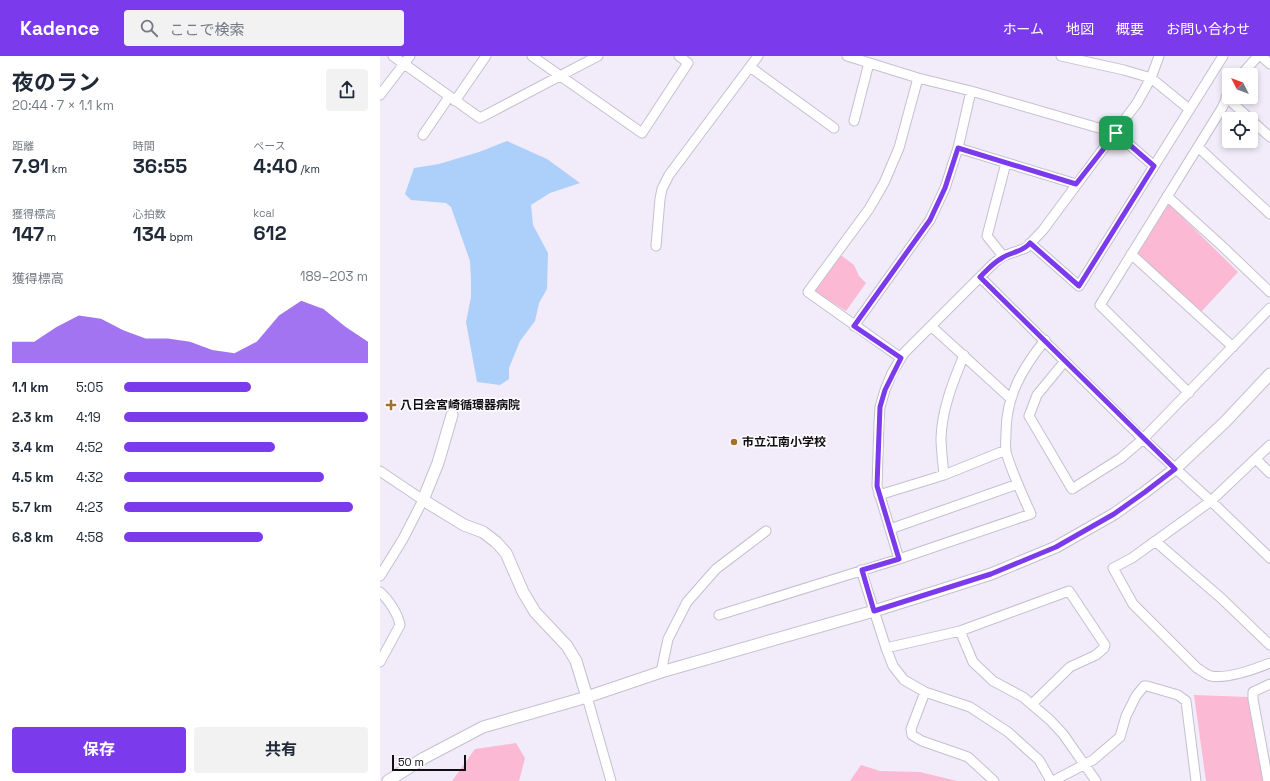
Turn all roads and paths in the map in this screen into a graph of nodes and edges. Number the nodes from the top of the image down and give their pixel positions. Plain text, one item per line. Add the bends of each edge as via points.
1 (392, 56) edge
2 (410, 56) edge
3 (486, 56) edge
4 (532, 56) edge
5 (598, 56) edge
6 (680, 56) edge
7 (758, 56) edge
8 (847, 56) edge
9 (1061, 56) edge
10 (1159, 56) edge
11 (1224, 56) edge
12 (1260, 56) edge
13 (869, 63) junction
14 (1270, 64) edge
15 (404, 65) junction
16 (750, 67) junction
17 (1248, 68) edge
18 (561, 76) junction
19 (918, 78) junction
20 (1150, 78) junction
21 (971, 92) junction
22 (380, 95) edge
23 (452, 99) junction
24 (1224, 104) edge
25 (1237, 104) edge
26 (1189, 109) junction
27 (1244, 112) edge
28 (854, 121) dead end
29 (1258, 126) edge
30 (834, 128) dead end
31 (1116, 133) junction
32 (423, 135) dead end
33 (1270, 137) edge
34 (1198, 147) junction
35 (958, 148) junction
36 (1006, 163) junction
37 (1154, 166) junction
38 (1076, 184) junction
39 (1167, 196) junction
40 (1270, 214) edge
41 (1030, 243) junction
42 (656, 246) dead end
43 (1131, 254) junction
44 (1003, 256) junction
45 (980, 277) junction
46 (1270, 292) edge
47 (1270, 308) edge
48 (854, 326) junction
49 (931, 326) junction
50 (1045, 340) junction
51 (1233, 347) junction
52 (964, 355) junction
53 (901, 358) junction
54 (1065, 360) junction
55 (1270, 374) edge
56 (1189, 393) junction
57 (1010, 398) junction
58 (452, 415) dead end
59 (1143, 439) junction
60 (1270, 445) edge
61 (1006, 450) junction
62 (1256, 459) junction
63 (1175, 469) junction
64 (380, 471) edge
65 (1270, 472) edge
66 (944, 475) junction
67 (1018, 484) junction
68 (879, 495) junction
69 (423, 500) junction
70 (1211, 501) junction
71 (890, 530) junction
72 (766, 531) dead end
73 (1155, 542) junction
74 (1270, 558) edge
75 (899, 559) junction
76 (862, 570) junction
77 (380, 576) edge
78 (380, 592) edge
79 (874, 611) junction
80 (719, 615) dead end
81 (960, 631) junction
82 (1270, 645) edge
83 (886, 648) junction
84 (380, 662) edge
85 (1270, 663) edge
86 (662, 672) junction
87 (1270, 684) edge
88 (924, 692) junction
89 (587, 697) junction
90 (1032, 704) junction
91 (1085, 765) junction
92 (1268, 775) edge
93 (388, 781) edge
94 (611, 781) edge
95 (994, 781) edge
96 (1052, 781) edge
97 (1096, 781) edge
98 (1196, 781) edge

1 - 15 street
2 - 15 street
3 - 23 street
4 - 18 street
5 - 18 street
6 - 18 street via 688,63 642,133
7 - 16 street
8 - 13 street
9 - 20 street
10 - 20 street
11 - 26 street
12 - 14 street
12 - 17 street
13 - 19 street
13 - 28 street
15 - 22 street
15 - 23 street
16 - 30 street
16 - 42 street via 669,175 660,199
18 - 23 street via 480,118
19 - 21 street
19 - 48 street via 899,148 884,183 869,209 808,292
20 - 26 street
20 - 31 street
21 - 31 street
21 - 35 street
23 - 32 street
24 - 34 street
25 - 27 street
26 - 37 street
29 - 33 street
31 - 37 street
31 - 38 street
34 - 39 street
34 - 40 street
35 - 36 street
35 - 48 street via 945,188 930,220
36 - 38 street
36 - 44 street via 987,236
37 - 41 street via 1079,286
38 - 41 street via 1043,230
39 - 43 street
39 - 46 street
41 - 44 street via 1026,248
43 - 51 street
43 - 56 street via 1100,305
44 - 45 street
45 - 49 street
45 - 50 street
47 - 51 street
48 - 53 street
49 - 52 street
49 - 53 street
50 - 54 street
50 - 57 street via 1020,376
51 - 56 street
52 - 57 street
52 - 66 street via 944,414 941,439
53 - 68 street via 885,390 880,407 877,486
54 - 59 street
54 - 59 street via 1037,395 1029,416 1072,489 1121,458
55 - 63 street
56 - 59 street
57 - 61 street
58 - 69 street via 438,463
59 - 63 street
60 - 62 street
61 - 66 street
61 - 67 street
62 - 65 street
62 - 70 street
63 - 70 street
63 - 79 street via 1114,514 1056,547 991,574
64 - 69 street
66 - 68 street
67 - 71 street
67 - 75 street via 1031,514
68 - 71 street
69 - 77 street
69 - 89 street via 464,525 483,532 506,553 523,592 536,612 573,656
70 - 73 street
70 - 74 street
71 - 75 street
72 - 86 street via 716,569 687,602 668,639
73 - 82 street via 1221,598
73 - 85 street via 1113,568 1133,604 1197,668 1210,676 1222,676
75 - 76 street
76 - 79 street
76 - 80 street
78 - 84 street via 399,618 400,625
79 - 83 street
79 - 86 street
81 - 83 street
81 - 90 street via 973,662 992,680
81 - 90 street via 1069,592 1105,645 1096,655 1070,667
83 - 88 street via 893,666 904,680
86 - 89 street
87 - 92 street via 1253,692
88 - 95 street via 911,729 912,735 968,757
88 - 96 street via 970,707 1008,732 1038,760
89 - 93 street via 483,728 424,758
89 - 94 street
90 - 91 street via 1063,734
91 - 96 street
91 - 97 street
91 - 98 street via 1120,736 1136,696 1147,686 1178,695 1186,701

